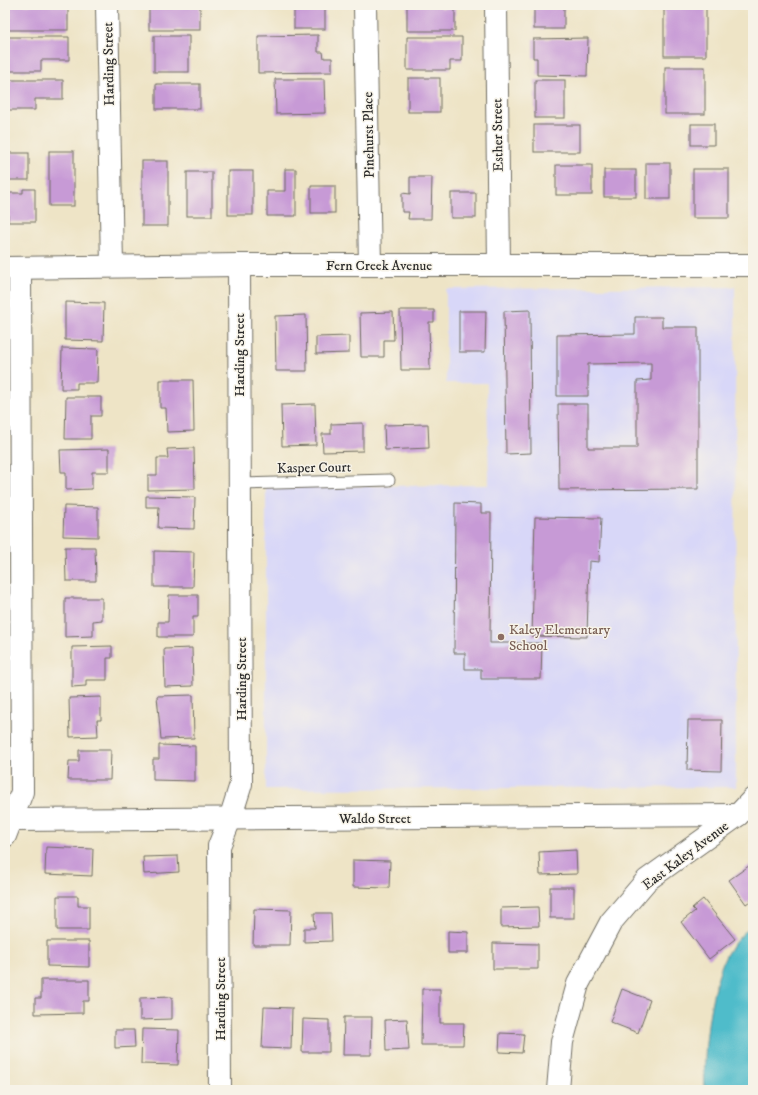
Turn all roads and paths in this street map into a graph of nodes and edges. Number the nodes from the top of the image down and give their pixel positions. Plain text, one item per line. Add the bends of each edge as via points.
1 (107, 5) edge
2 (365, 5) edge
3 (496, 5) edge
4 (239, 265) junction
5 (370, 265) junction
6 (499, 265) junction
7 (753, 265) edge
8 (112, 266) junction
9 (12, 268) edge
10 (389, 480) dead end
11 (240, 484) junction
12 (753, 799) edge
13 (738, 815) junction
14 (230, 819) junction
15 (9, 828) edge
16 (220, 1090) edge
17 (558, 1090) edge

1 - 8 street, Harding Street
2 - 5 street, Pinehurst Place
3 - 6 street, Esther Street
4 - 5 street, Fern Creek Avenue
4 - 8 street, Fern Creek Avenue
4 - 11 street, Harding Street
5 - 6 street, Fern Creek Avenue
6 - 7 street, Fern Creek Avenue
8 - 9 street, Fern Creek Avenue
9 - 15 street via 22,792
10 - 11 lane, Kasper Court
11 - 14 street, Harding Street via 241,784
12 - 13 street, East Kaley Avenue
13 - 14 street, Waldo Street
13 - 17 street, East Kaley Avenue via 647,880 611,922 578,984 562,1042
14 - 15 street, Waldo Street
14 - 16 street, Harding Street via 219,846

